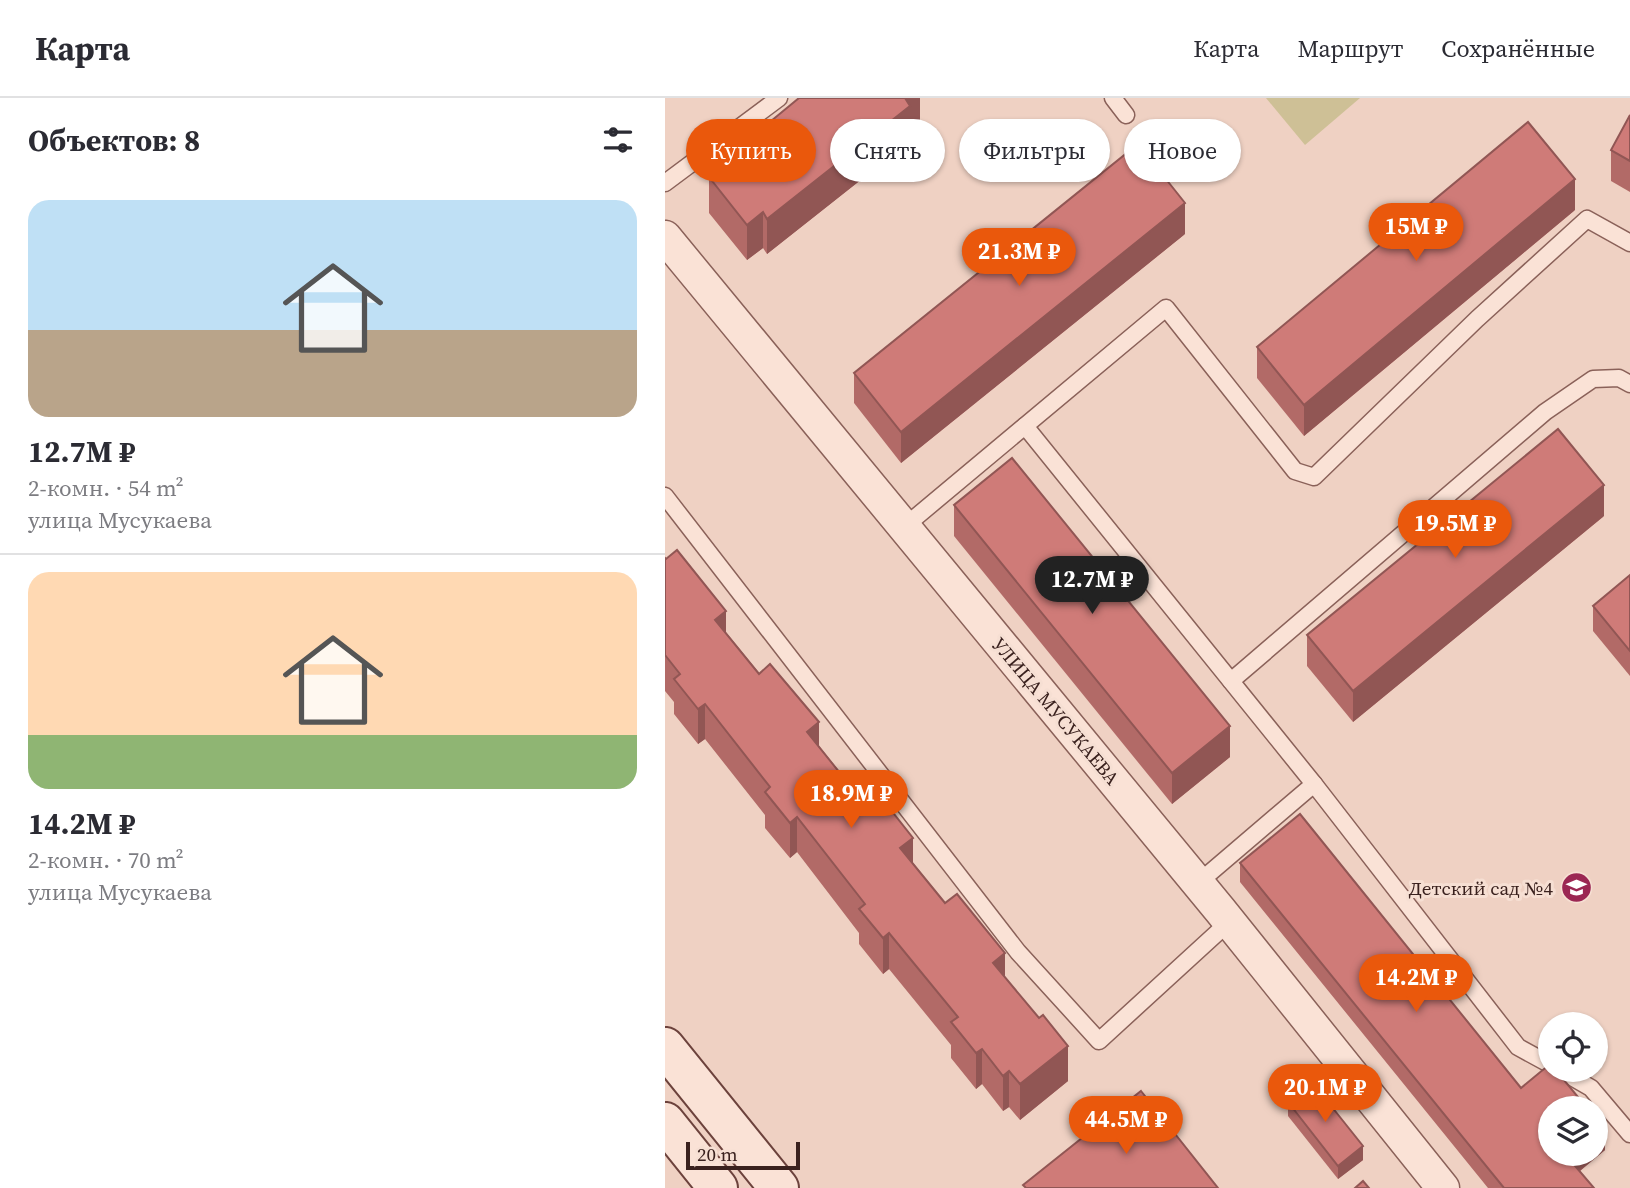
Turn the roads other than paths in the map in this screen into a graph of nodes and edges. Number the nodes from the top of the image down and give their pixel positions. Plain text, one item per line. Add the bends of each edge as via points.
1 (779, 98) edge
2 (1113, 98) edge
3 (1126, 114) dead end
4 (665, 183) edge
5 (665, 237) edge
6 (1630, 243) edge
7 (1630, 384) edge
8 (1025, 426) junction
9 (665, 496) edge
10 (904, 527) junction
11 (1231, 681) junction
12 (1314, 784) junction
13 (1198, 883) junction
14 (1229, 922) junction
15 (665, 1047) edge
16 (1538, 1058) edge
17 (1581, 1082) edge
18 (665, 1122) edge
19 (1630, 1135) edge
20 (718, 1188) edge
21 (779, 1188) edge
22 (1443, 1188) edge

1 - 4 lane
2 - 3 lane
5 - 10 street, УЛИЦА МУСУКАЕВА
6 - 8 lane via 1587,219 1314,477 1295,471 1166,308
7 - 11 lane via 1619,378 1593,379 1545,412
8 - 10 lane
8 - 11 lane
9 - 14 lane via 1018,952 1099,1041
10 - 13 street, УЛИЦА МУСУКАЕВА
11 - 12 lane
12 - 13 lane
12 - 16 lane via 1518,1047
13 - 14 street, УЛИЦА МУСУКАЕВА
14 - 22 street, УЛИЦА МУСУКАЕВА
15 - 21 main road
17 - 19 lane via 1591,1088
18 - 20 main road

